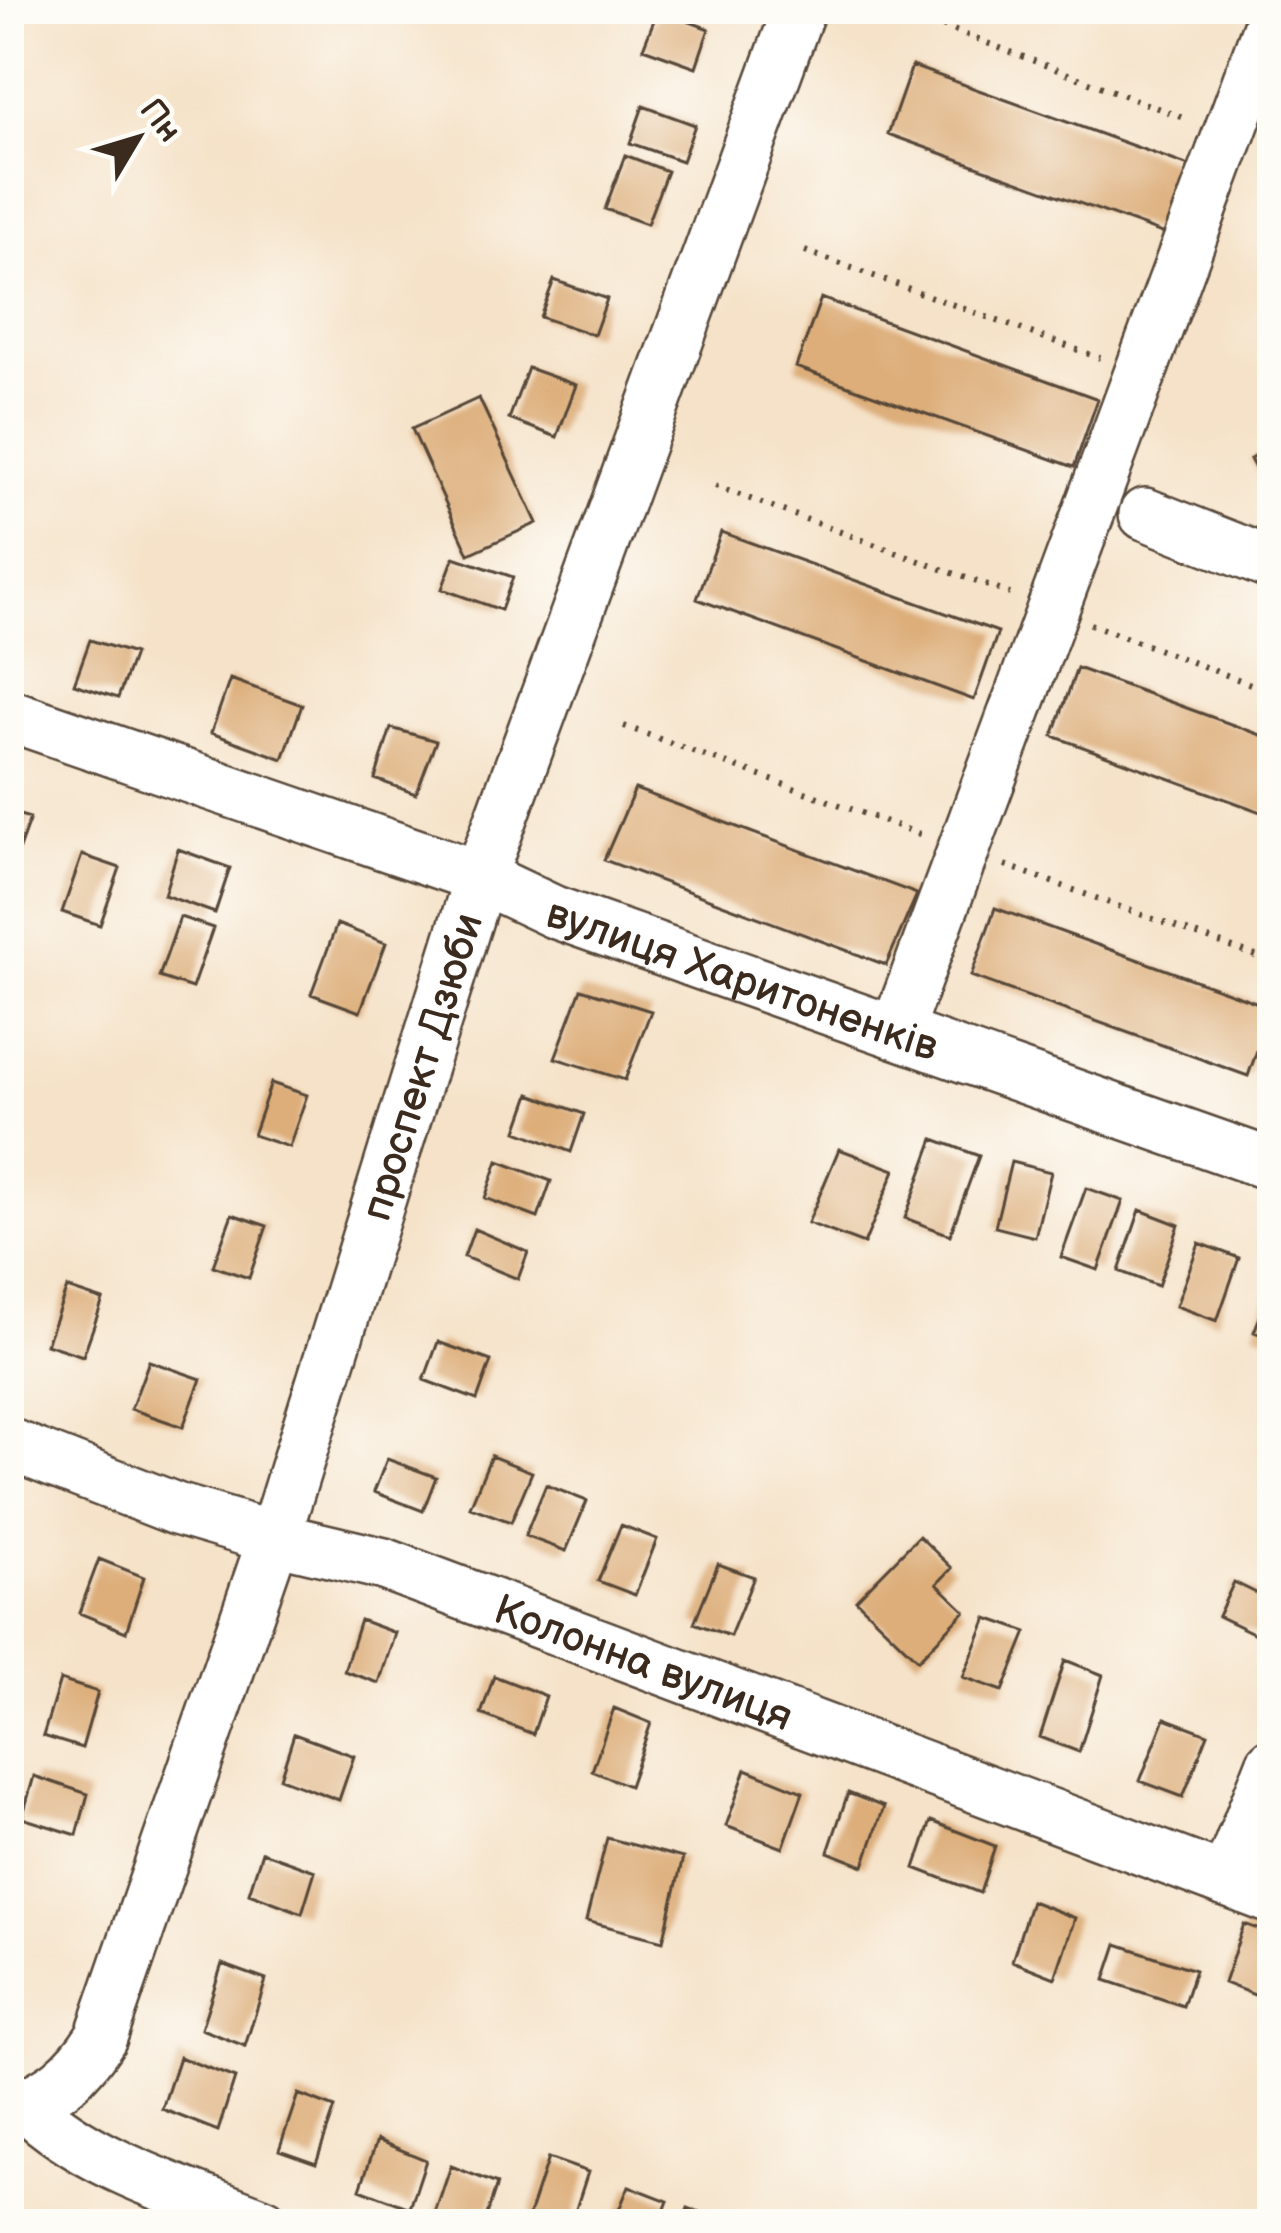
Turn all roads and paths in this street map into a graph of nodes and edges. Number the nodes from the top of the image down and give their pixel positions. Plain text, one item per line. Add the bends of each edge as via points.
1 (799, 9) edge
2 (898, 9) edge
3 (1272, 18) edge
4 (1229, 135) junction
5 (805, 250) dead end
6 (1141, 373) junction
7 (715, 486) dead end
8 (1145, 514) dead end
9 (1272, 564) edge
10 (1053, 610) junction
11 (1272, 692) edge
12 (9, 715) edge
13 (480, 877) junction
14 (896, 1032) junction
15 (1272, 1165) edge
16 (9, 1444) edge
17 (274, 1538) junction
18 (1272, 1764) edge
19 (1249, 1889) edge
20 (17, 2108) edge
21 (263, 2224) edge

1 - 13 street, проспект Дзюби
2 - 4 path
3 - 4 street
4 - 6 street
5 - 6 path
6 - 10 street
7 - 10 path
8 - 9 street
10 - 11 path
10 - 14 street
12 - 13 street, вулиця Харитоненків
13 - 14 street, вулиця Харитоненків via 554,912
13 - 17 street, проспект Дзюби
14 - 15 street, вулиця Харитоненків
16 - 17 street, Колонна вулиця
17 - 19 street, Колонна вулиця via 384,1564
17 - 20 street, проспект Дзюби via 101,2037 56,2090
18 - 19 street
20 - 21 street via 100,2160

